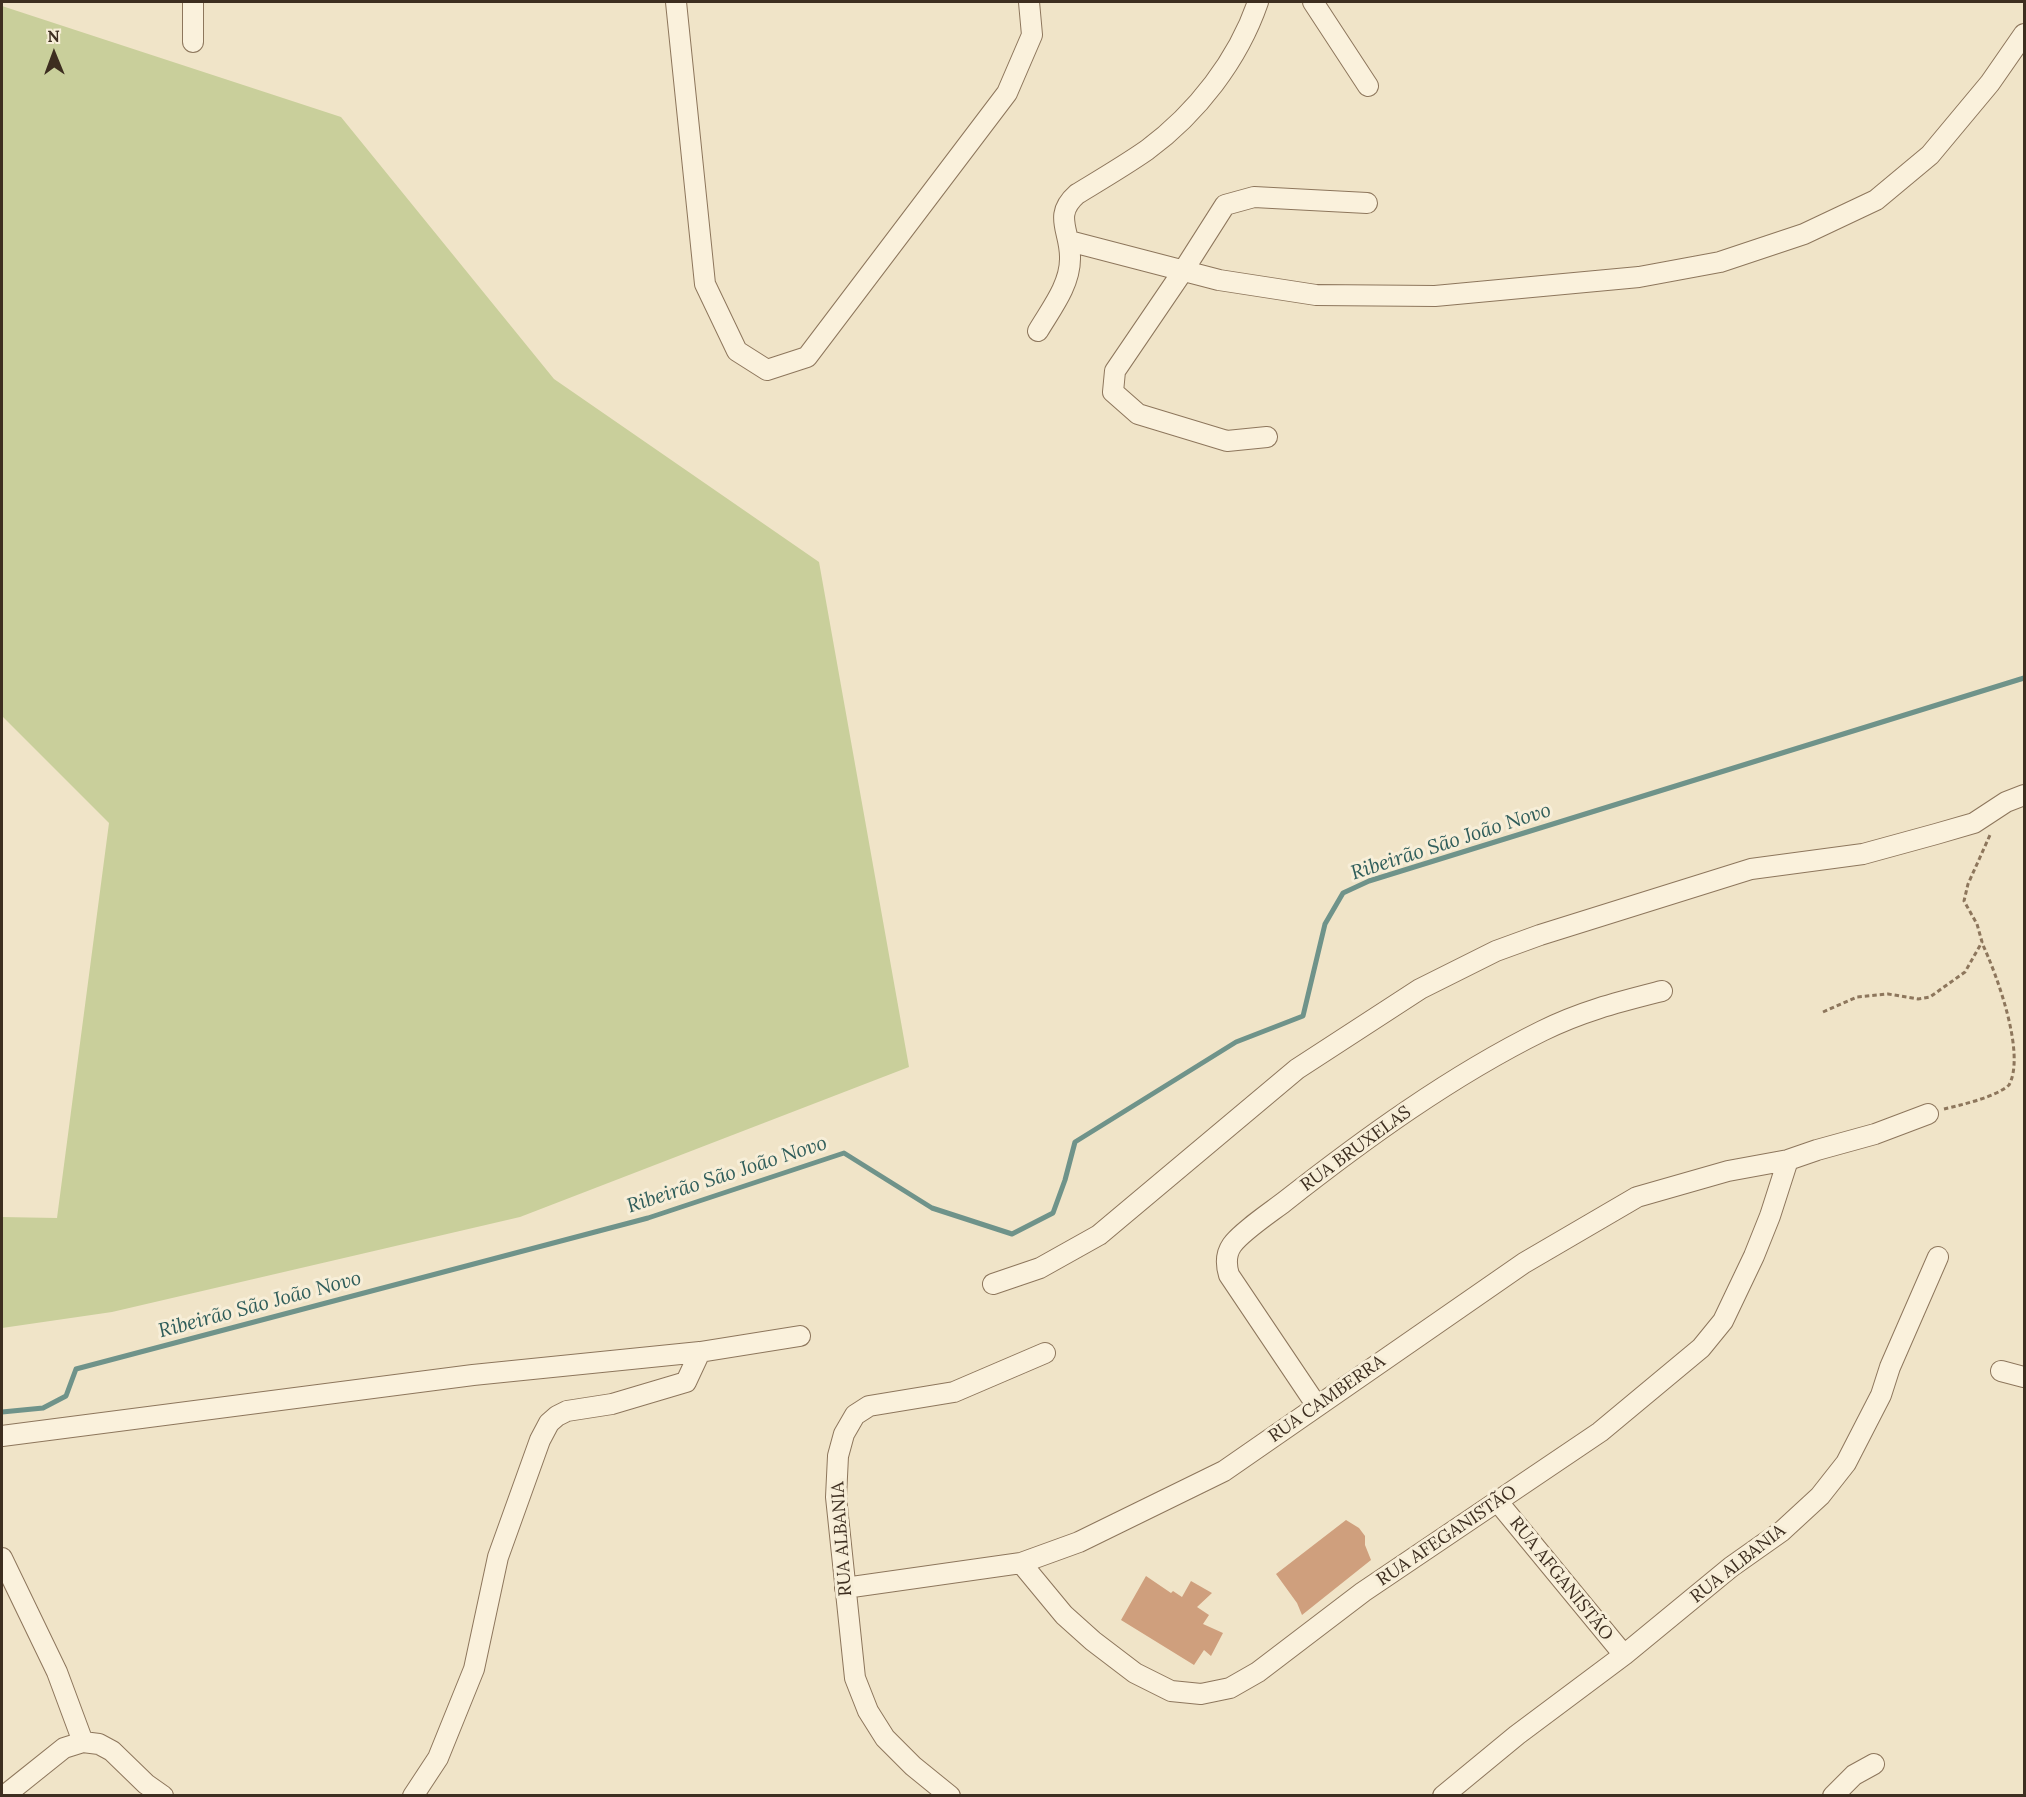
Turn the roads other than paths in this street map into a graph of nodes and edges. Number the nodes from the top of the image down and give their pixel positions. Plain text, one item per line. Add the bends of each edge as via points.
1 (193, 2) edge
2 (676, 2) edge
3 (1029, 2) edge
4 (1257, 2) edge
5 (1312, 2) edge
6 (2025, 34) edge
7 (193, 42) dead end
8 (1368, 86) dead end
9 (1367, 203) dead end
10 (1069, 242) junction
11 (1183, 271) junction
12 (1038, 331) dead end
13 (1266, 437) dead end
14 (2025, 795) edge
15 (1662, 991) dead end
16 (1928, 1114) road end
17 (1788, 1160) junction
18 (1938, 1257) dead end
19 (993, 1284) dead end
20 (800, 1336) dead end
21 (700, 1352) junction
22 (1045, 1353) dead end
23 (2001, 1371) dead end
24 (2025, 1377) edge
25 (1317, 1406) junction
26 (2, 1436) edge
27 (1498, 1502) junction
28 (2, 1558) edge
29 (1021, 1563) junction
30 (845, 1588) junction
31 (1624, 1655) junction
32 (83, 1742) junction
33 (1874, 1764) dead end
34 (4, 1796) edge
35 (164, 1796) edge
36 (412, 1796) edge
37 (950, 1796) edge
38 (1443, 1796) edge
39 (1833, 1796) edge

1 - 7 street
2 - 3 street via 705,284 737,351 768,370 807,357 1006,93 1032,35
4 - 10 street via 1237,51 1195,106 1147,150 1067,203 1063,214
5 - 8 street
6 - 11 street via 1930,155 1876,200 1804,234 1720,262 1639,278 1435,296 1316,295
9 - 11 street via 1254,197 1225,205
10 - 11 street
10 - 12 street via 1070,270
11 - 13 street via 1115,371 1113,392 1138,414 1227,441
14 - 19 street via 2006,802 1974,823 1863,854 1751,869 1497,951 1420,989 1297,1069 1099,1235 1040,1268
15 - 25 street, RUA BRUXELAS via 1584,1012 1460,1077 1293,1195 1232,1245 1226,1261 1229,1275
16 - 17 street, RUA CAMBERRA
17 - 25 street, RUA CAMBERRA via 1728,1171 1637,1197 1524,1263
17 - 27 street, RUA AFEGANISTÃO via 1754,1256 1723,1321 1701,1348 1600,1432
18 - 31 street, RUA ALBANIA via 1881,1395 1846,1463 1820,1496 1782,1531 1731,1567
20 - 21 street
21 - 26 street via 473,1375
21 - 36 street via 686,1382 612,1404 567,1411 549,1423 498,1557 471,1678 438,1758
22 - 30 street, RUA ALBANIA via 954,1392 869,1406 855,1414 838,1455 836,1497
23 - 24 street
25 - 29 street, RUA CAMBERRA via 1224,1470 1079,1542
27 - 29 street, RUA AFEGANISTÃO via 1363,1592 1258,1672 1230,1688 1201,1694 1171,1691 1135,1672 1064,1615
27 - 31 street, RUA AFGANISTÃO
28 - 32 street via 57,1672
29 - 30 street, RUA CAMBERRA
30 - 37 street, RUA ALBANIA via 855,1678 868,1711 885,1738
31 - 38 street, RUA ALBANIA
32 - 34 street via 64,1748
32 - 35 street via 112,1751
33 - 39 street via 1854,1775

